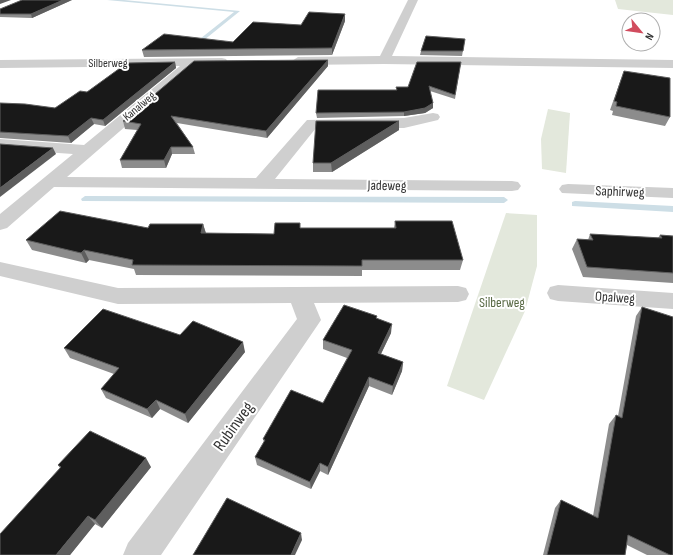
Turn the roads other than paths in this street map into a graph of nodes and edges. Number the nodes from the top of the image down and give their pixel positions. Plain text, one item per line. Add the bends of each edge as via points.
1 (413, 0) edge
2 (384, 60) junction
3 (284, 61) edge
4 (237, 62) edge
5 (191, 63) junction
6 (0, 64) edge
7 (673, 64) edge
8 (432, 117) dead end
9 (0, 144) edge
10 (87, 150) junction
11 (50, 182) junction
12 (262, 183) junction
13 (512, 186) dead end
14 (568, 189) dead end
15 (673, 193) edge
16 (0, 224) edge
17 (0, 269) edge
18 (558, 293) dead end
19 (458, 294) dead end
20 (299, 295) junction
21 (673, 301) edge
22 (140, 555) edge

1 - 2 street
2 - 3 street
2 - 7 street
4 - 5 street, Silberweg
5 - 6 street, Silberweg
5 - 10 street, Kanalweg
8 - 12 street via 404,123 312,123
9 - 10 street
10 - 11 street, Kanalweg
11 - 12 street, Jadeweg
11 - 16 street, Kanalweg
12 - 13 street, Jadeweg
14 - 15 street, Saphirweg
17 - 20 street via 118,296
18 - 21 street, Opalweg
19 - 20 street
20 - 22 street, Rubinweg via 309,320

